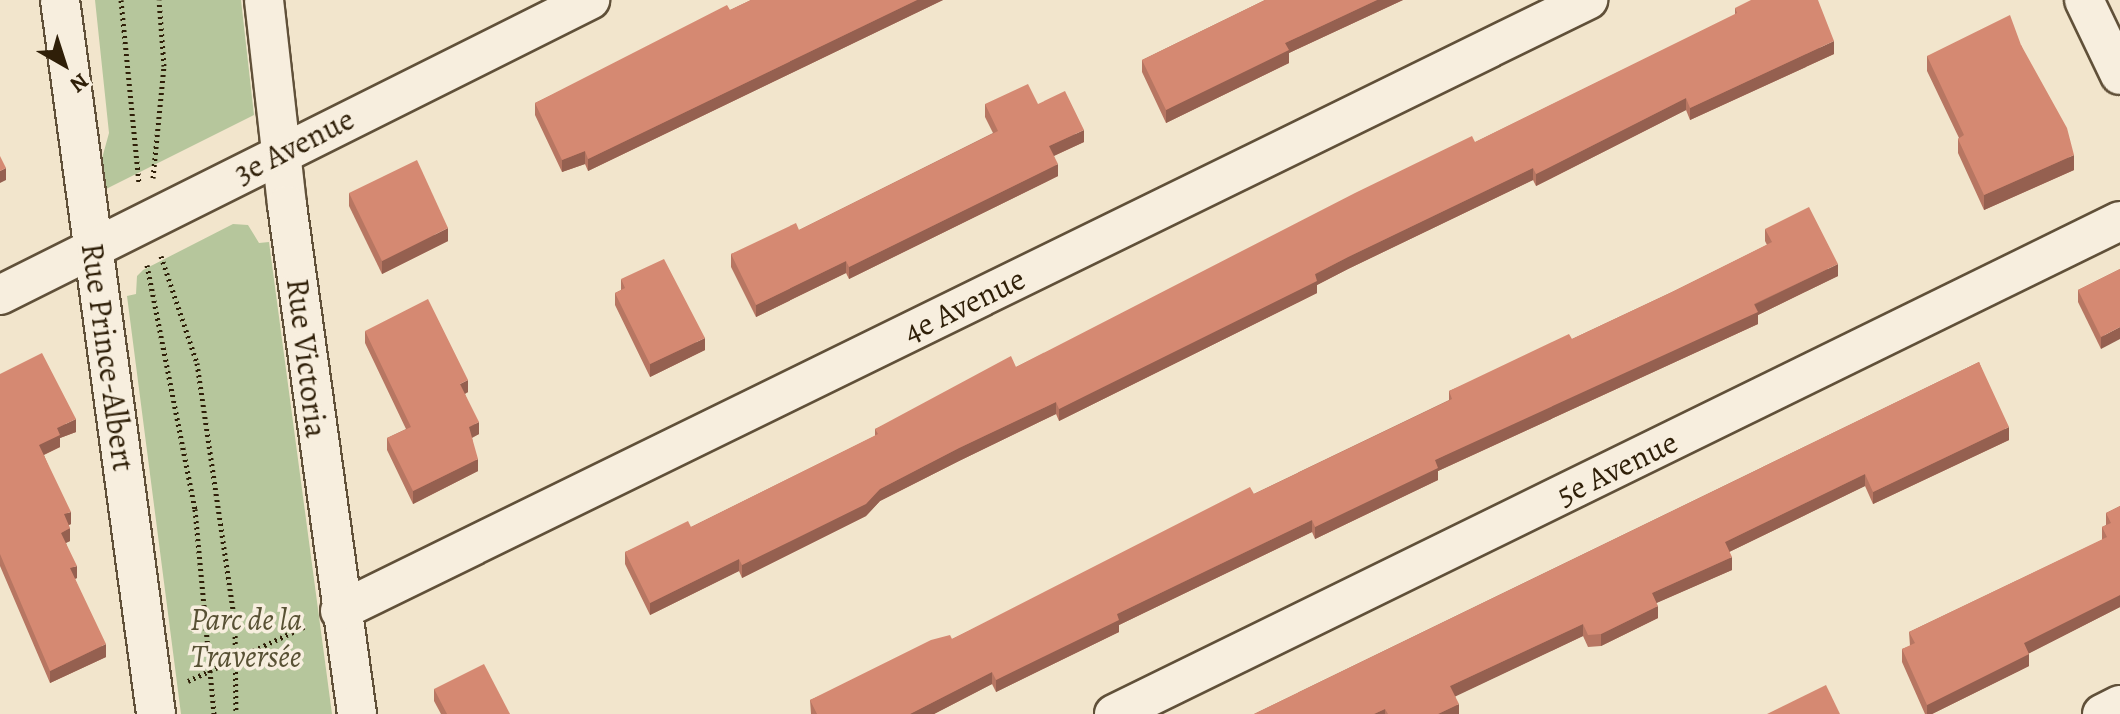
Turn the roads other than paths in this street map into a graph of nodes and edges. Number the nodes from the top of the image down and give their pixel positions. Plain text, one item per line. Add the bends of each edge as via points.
1 (60, 0) edge
2 (264, 0) edge
3 (590, 0) edge
4 (1588, 0) edge
5 (2084, 0) edge
6 (2120, 75) edge
7 (280, 152) junction
8 (2120, 221) edge
9 (94, 249) junction
10 (0, 295) edge
11 (340, 611) junction
12 (2120, 705) edge
13 (156, 714) edge
14 (357, 714) edge
15 (1114, 714) edge
16 (2102, 714) edge

1 - 9 street, Rue Prince-Albert
2 - 7 street, Rue Victoria
3 - 7 street, 3e Avenue
4 - 11 street, 4e Avenue
5 - 6 street
7 - 9 street, 3e Avenue
7 - 11 street, Rue Victoria
8 - 15 street, 5e Avenue
9 - 10 street, 3e Avenue
9 - 13 street, Rue Prince-Albert
11 - 14 street, Rue Victoria
12 - 16 street

